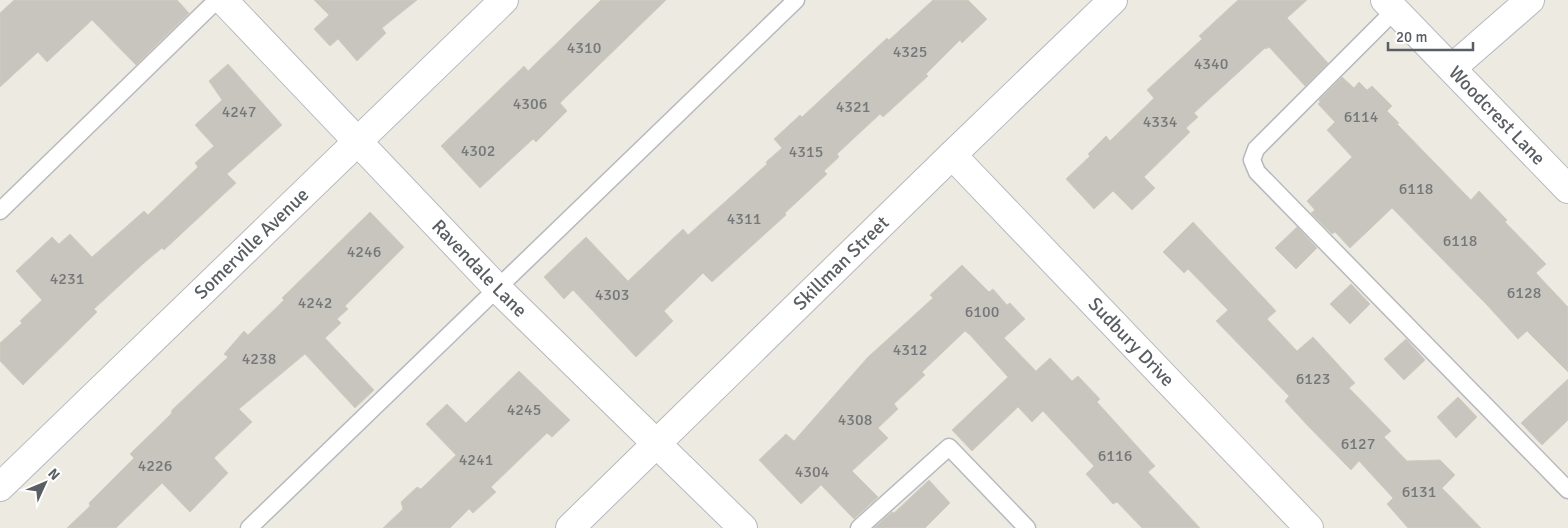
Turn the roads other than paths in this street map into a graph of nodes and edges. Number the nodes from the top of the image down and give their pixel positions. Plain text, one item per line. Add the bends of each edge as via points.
1 (216, 0) edge
2 (223, 0) edge
3 (504, 0) edge
4 (796, 0) edge
5 (1113, 0) edge
6 (1530, 0) edge
7 (1390, 5) edge
8 (1452, 68) junction
9 (357, 142) junction
10 (952, 155) junction
11 (1568, 189) edge
12 (0, 211) edge
13 (498, 289) junction
14 (656, 442) junction
15 (0, 487) edge
16 (1568, 490) edge
17 (249, 528) edge
18 (570, 528) edge
19 (743, 528) edge
20 (859, 528) edge
21 (1027, 528) edge
22 (1309, 528) edge

1 - 12 lane
2 - 9 street, Ravendale Lane
3 - 9 street, Somerville Avenue
4 - 13 lane
5 - 10 street, Skillman Street
6 - 8 street
7 - 8 street, Woodcrest Lane
7 - 16 lane via 1256,149 1252,160 1257,172
8 - 11 street, Woodcrest Lane
9 - 13 street, Ravendale Lane
9 - 15 street, Somerville Avenue
10 - 14 street, Skillman Street
10 - 22 street, Sudbury Drive
13 - 14 street, Ravendale Lane
13 - 17 lane
14 - 18 street, Skillman Street
14 - 19 street, Ravendale Lane
20 - 21 lane via 949,447

